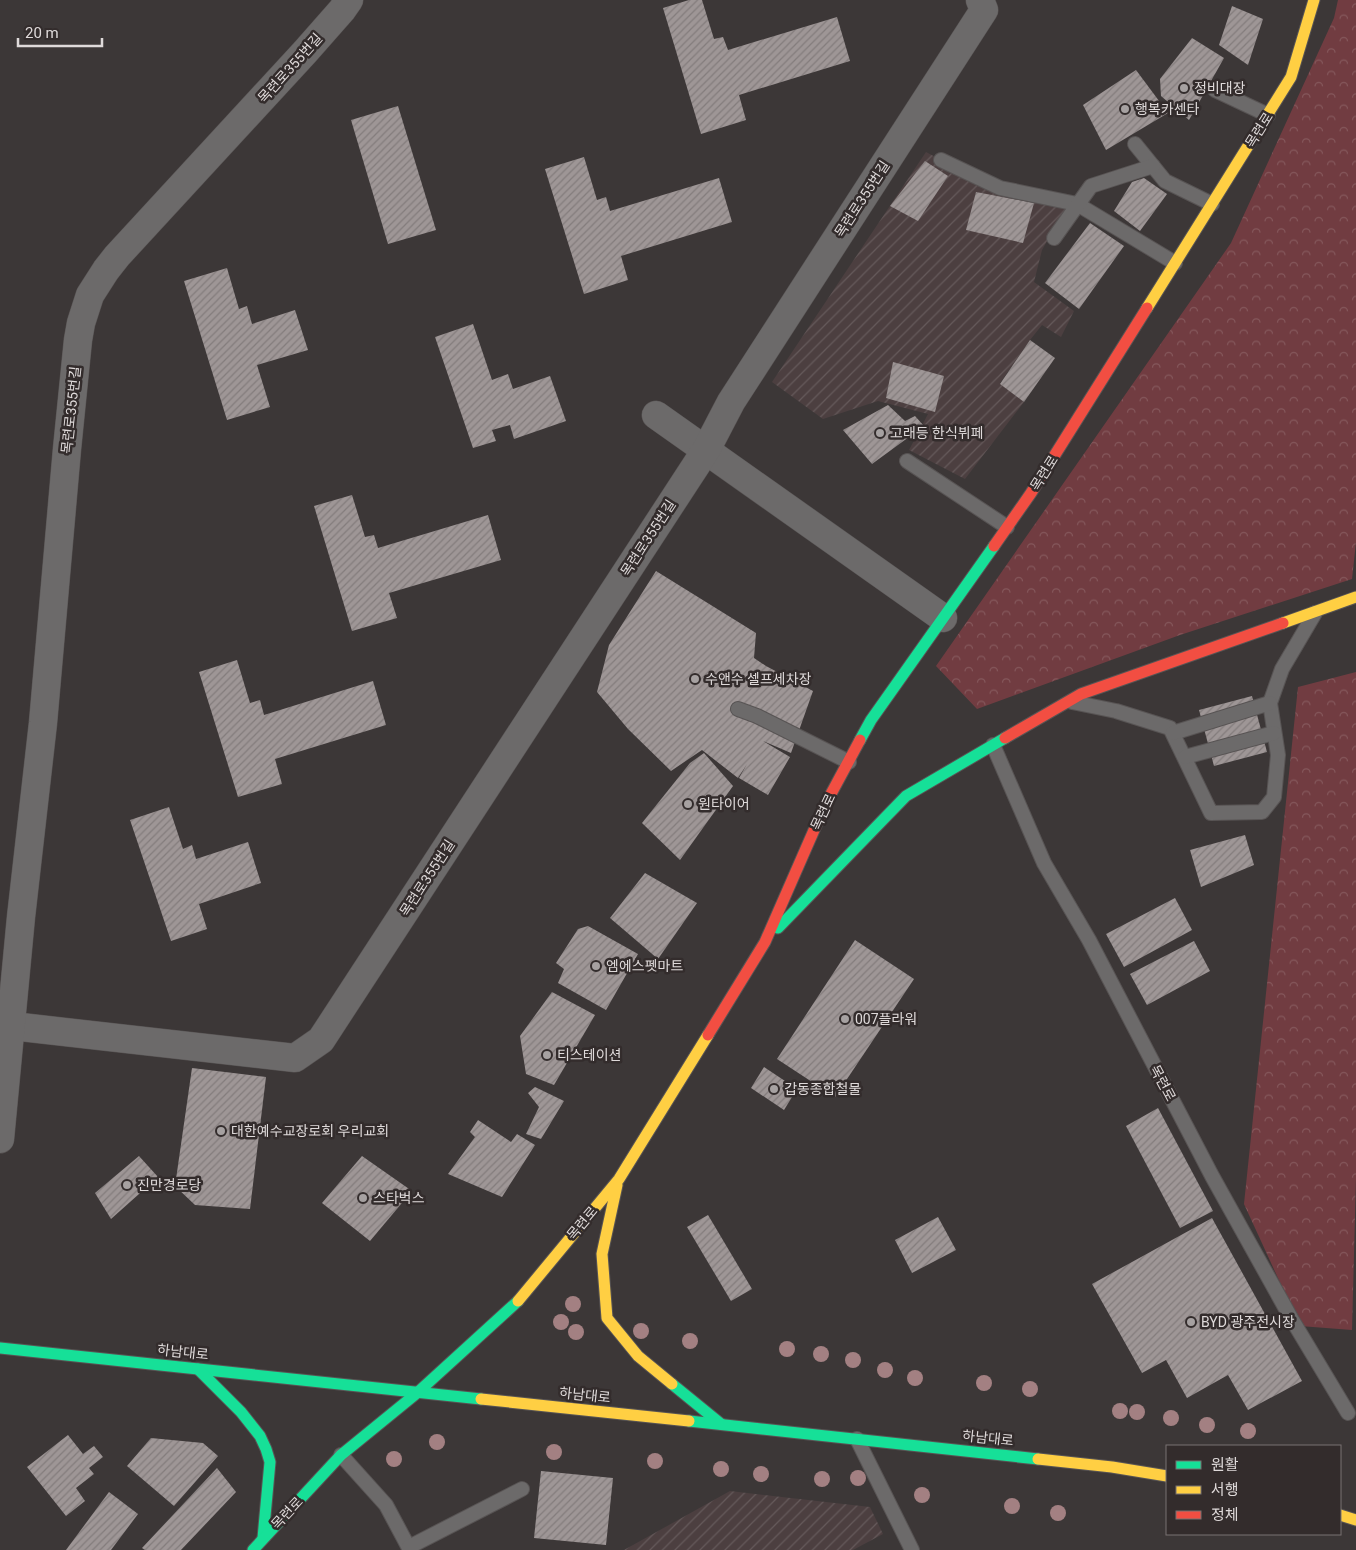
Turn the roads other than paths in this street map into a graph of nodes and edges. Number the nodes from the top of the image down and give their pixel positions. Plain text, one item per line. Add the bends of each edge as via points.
1 (349, 0) edge
2 (980, 0) edge
3 (1314, 0) edge
4 (1215, 90) dead end
5 (1268, 115) junction
6 (1135, 144) dead end
7 (941, 160) dead end
8 (1153, 166) junction
9 (1077, 204) junction
10 (1212, 204) junction
11 (1054, 238) dead end
12 (1175, 263) junction
13 (656, 415) dead end
14 (706, 450) junction
15 (907, 461) dead end
16 (1007, 527) junction
17 (1356, 597) edge
18 (1316, 611) junction
19 (943, 618) junction
20 (1068, 701) junction
21 (1270, 704) junction
22 (738, 709) dead end
23 (1173, 733) junction
24 (1274, 733) junction
25 (993, 745) junction
26 (1185, 757) junction
27 (849, 762) junction
28 (765, 942) junction
29 (12, 1026) junction
30 (0, 1139) edge
31 (619, 1180) junction
32 (0, 1348) edge
33 (198, 1369) junction
34 (417, 1393) junction
35 (1348, 1413) dead end
36 (721, 1424) junction
37 (857, 1439) junction
38 (341, 1455) junction
39 (1166, 1476) edge
40 (522, 1489) dead end
41 (1341, 1515) edge
42 (1356, 1520) edge
43 (263, 1538) junction
44 (409, 1549) edge
45 (253, 1550) edge
46 (912, 1550) edge

1 - 29 street, 목련로355번길 via 118,256 96,284 85,307 75,367
2 - 14 street, 목련로355번길 via 984,10 731,402
3 - 5 main road, 목련로 via 1291,77
4 - 5 lane
5 - 10 main road, 목련로
6 - 8 lane
7 - 9 lane via 1000,188
8 - 9 lane via 1091,186
8 - 10 lane via 1165,181
9 - 11 lane
9 - 12 lane
10 - 12 main road, 목련로
12 - 16 main road, 목련로
13 - 14 street
14 - 19 street
14 - 29 street, 목련로355번길 via 321,1040 295,1058
15 - 16 lane
16 - 19 main road, 목련로
17 - 18 main road, 목련로
18 - 20 main road, 목련로
18 - 21 lane via 1282,669
19 - 27 main road, 목련로 via 871,720
20 - 23 lane via 1116,711 1170,728
20 - 25 main road, 목련로
21 - 23 lane
21 - 24 lane
22 - 27 lane
23 - 26 lane
24 - 26 lane
24 - 26 lane via 1278,755 1274,797 1262,812 1211,813
25 - 28 main road, 목련로 via 906,796
25 - 35 lane, 목련로 via 1044,863 1089,940 1212,1176
27 - 28 main road, 목련로 via 825,805
28 - 31 main road, 목련로
29 - 30 street, 목련로355번길
31 - 34 main road, 목련로 via 519,1300
31 - 36 main road via 602,1254 608,1318 638,1356
32 - 33 main road, 하남대로
33 - 34 main road, 하남대로
33 - 43 main road via 256,1429 269,1453
34 - 36 main road, 하남대로
34 - 38 main road, 목련로
36 - 37 main road, 하남대로
37 - 39 main road, 하남대로
37 - 46 lane
38 - 43 main road, 목련로
38 - 44 lane via 386,1505
40 - 44 lane
41 - 42 main road
43 - 45 main road, 목련로

